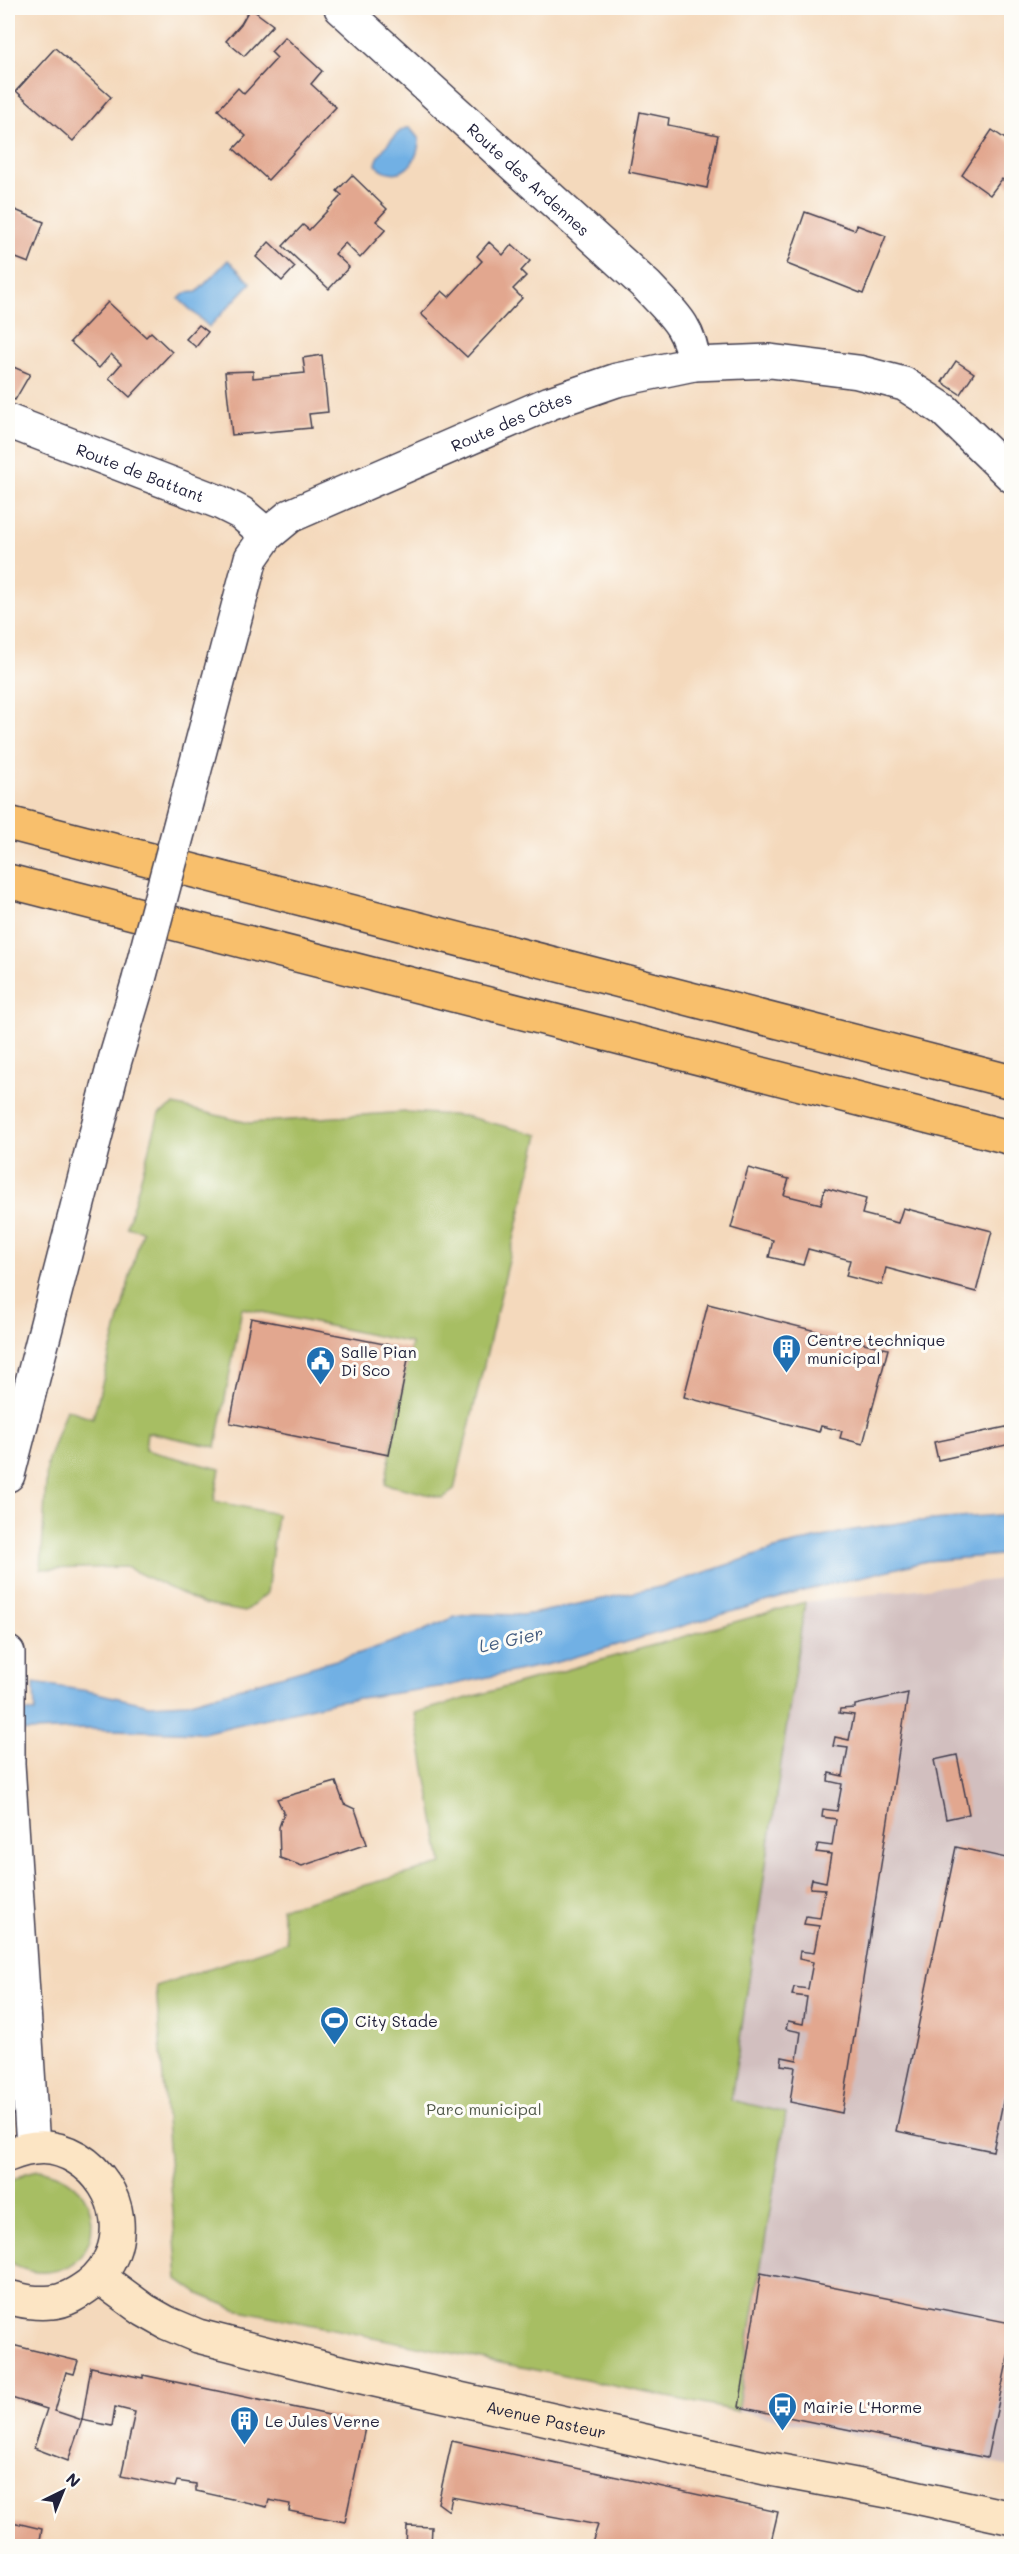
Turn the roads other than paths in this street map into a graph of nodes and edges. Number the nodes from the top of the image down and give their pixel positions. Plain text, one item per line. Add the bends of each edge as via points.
1 (341, 8) edge
2 (694, 364) junction
3 (8, 421) edge
4 (1011, 476) edge
5 (267, 535) junction
6 (8, 823) edge
7 (8, 881) edge
8 (1011, 1082) edge
9 (1011, 1138) edge
10 (8, 1475) edge
11 (8, 1655) edge
12 (8, 1764) edge
13 (20, 2151) edge
14 (99, 2277) junction
15 (8, 2297) edge
16 (1011, 2518) edge

1 - 2 street, Route des Ardennes via 647,286 687,334
2 - 4 street, Route des Côtes via 770,361 858,372 904,384 944,410
2 - 5 street, Route des Côtes via 616,380 549,403 290,516
3 - 5 street, Route de Battant via 219,502
5 - 10 street, Route des Côtes, bridge via 251,558 242,588
6 - 8 highway
7 - 9 highway
11 - 12 street
12 - 13 street
13 - 14 main road via 48,2146 69,2153 90,2166 106,2186 116,2209 117,2234
14 - 15 main road via 77,2294 54,2302 31,2303
14 - 16 main road, Avenue Pasteur via 144,2310 198,2336 342,2373 697,2453

